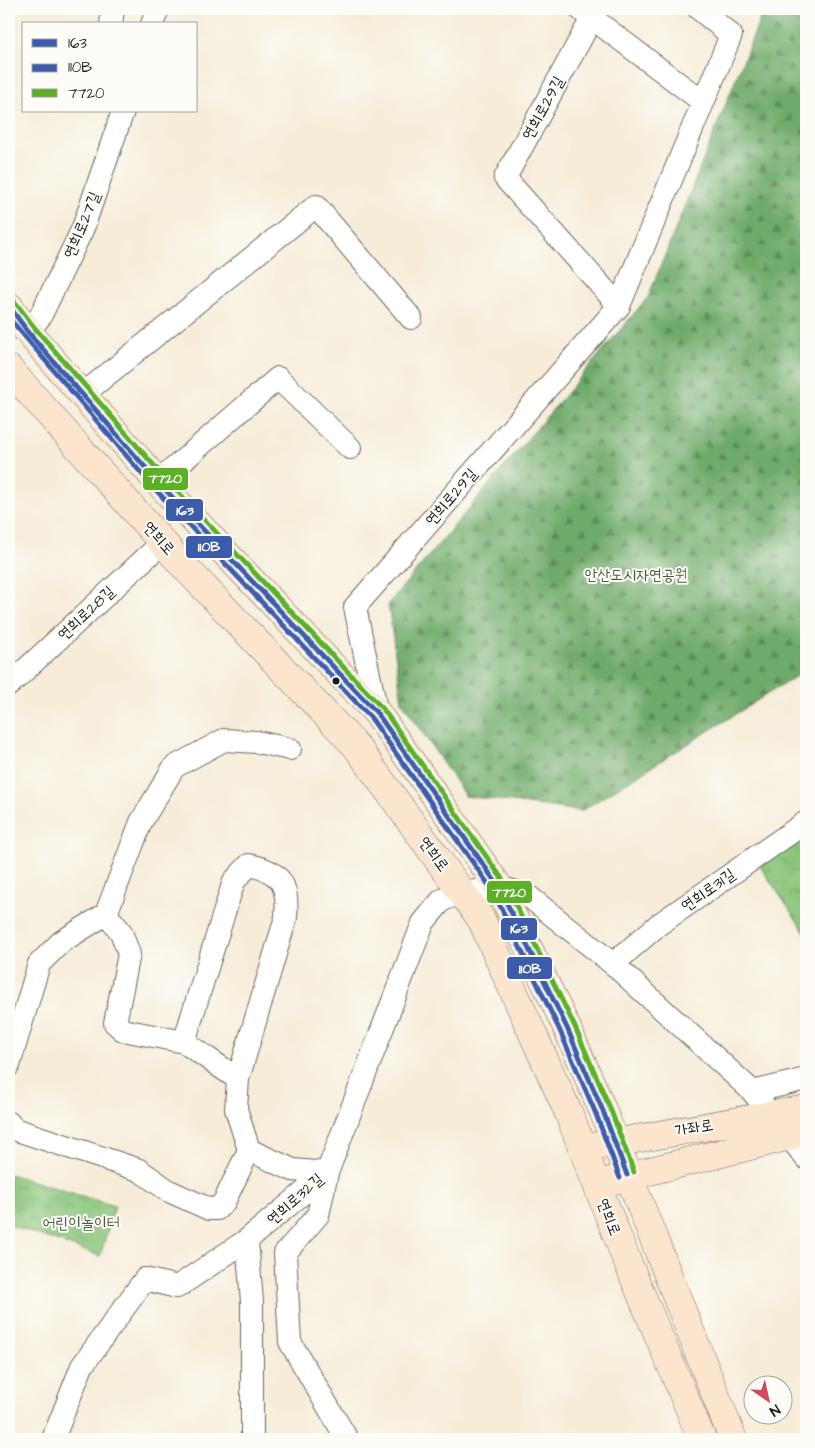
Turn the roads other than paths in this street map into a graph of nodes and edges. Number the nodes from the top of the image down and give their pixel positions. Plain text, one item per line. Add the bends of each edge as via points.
1 (113, 9) edge
2 (158, 9) edge
3 (699, 9) edge
4 (586, 14) edge
5 (110, 22) edge
6 (153, 22) edge
7 (703, 102) junction
8 (123, 112) edge
9 (9, 306) edge
10 (619, 306) junction
11 (411, 318) dead end
12 (28, 332) junction
13 (9, 369) edge
14 (82, 395) junction
15 (350, 448) dead end
16 (158, 482) junction
17 (163, 542) junction
18 (9, 685) edge
19 (377, 714) junction
20 (290, 749) dead end
21 (806, 822) edge
22 (499, 887) junction
23 (462, 892) junction
24 (106, 914) junction
25 (614, 964) junction
26 (184, 1042) junction
27 (9, 1065) edge
28 (238, 1079) junction
29 (806, 1080) edge
30 (753, 1092) junction
31 (806, 1109) edge
32 (9, 1123) edge
33 (614, 1142) junction
34 (797, 1142) edge
35 (249, 1150) junction
36 (582, 1150) junction
37 (326, 1173) junction
38 (627, 1175) junction
39 (597, 1185) junction
40 (247, 1240) junction
41 (54, 1439) edge
42 (252, 1439) edge
43 (347, 1439) edge
44 (702, 1439) edge
45 (732, 1439) edge

1 - 5 street
2 - 6 street
3 - 7 street, 연희로29길 via 731,35
4 - 7 street, 연희로29길
4 - 10 street, 연희로29길 via 505,178
7 - 10 street, 연희로29길
8 - 12 street, 연희로27길 via 83,228 40,317
9 - 12 main road, 연희로
10 - 19 street, 연희로29길 via 355,607
11 - 14 street via 316,206
12 - 14 main road, 연희로
13 - 17 main road, 연희로
14 - 16 main road, 연희로
15 - 16 street via 278,378
16 - 19 main road, 연희로
17 - 18 street, 연희로28길
17 - 23 main road, 연희로 via 356,746
19 - 22 main road, 연희로
20 - 24 street via 224,740 174,767 140,822
21 - 25 street, 연희로31길 via 658,925
22 - 23 street, 연희로32길
22 - 25 street via 527,895
22 - 33 main road, 연희로 via 570,1036
23 - 36 main road, 연희로 via 481,919 569,1114
23 - 37 street, 연희로32길 via 442,900 423,922
24 - 26 street via 121,932 129,954 115,1023 123,1030
24 - 27 street via 61,942 39,964
25 - 30 street
26 - 28 street
26 - 28 street via 234,881 249,865 267,868 282,882 288,898 286,917
28 - 35 street via 236,1109
29 - 30 street
30 - 34 street
31 - 34 main road, 가좌로
32 - 35 street via 14,1129 139,1170 170,1191 209,1209 217,1209 224,1202
33 - 34 main road, 가좌로
33 - 36 main road, 가좌로
33 - 38 main road, 연희로
34 - 38 main road
35 - 37 street via 293,1170
36 - 39 main road, 연희로
37 - 40 street, 연희로32길
37 - 43 street via 318,1215 285,1253 290,1342
38 - 39 main road
38 - 45 main road, 연희로
39 - 44 main road, 연희로
40 - 41 street, 연희로32길 via 177,1287 145,1279 82,1366
40 - 42 street via 252,1302

